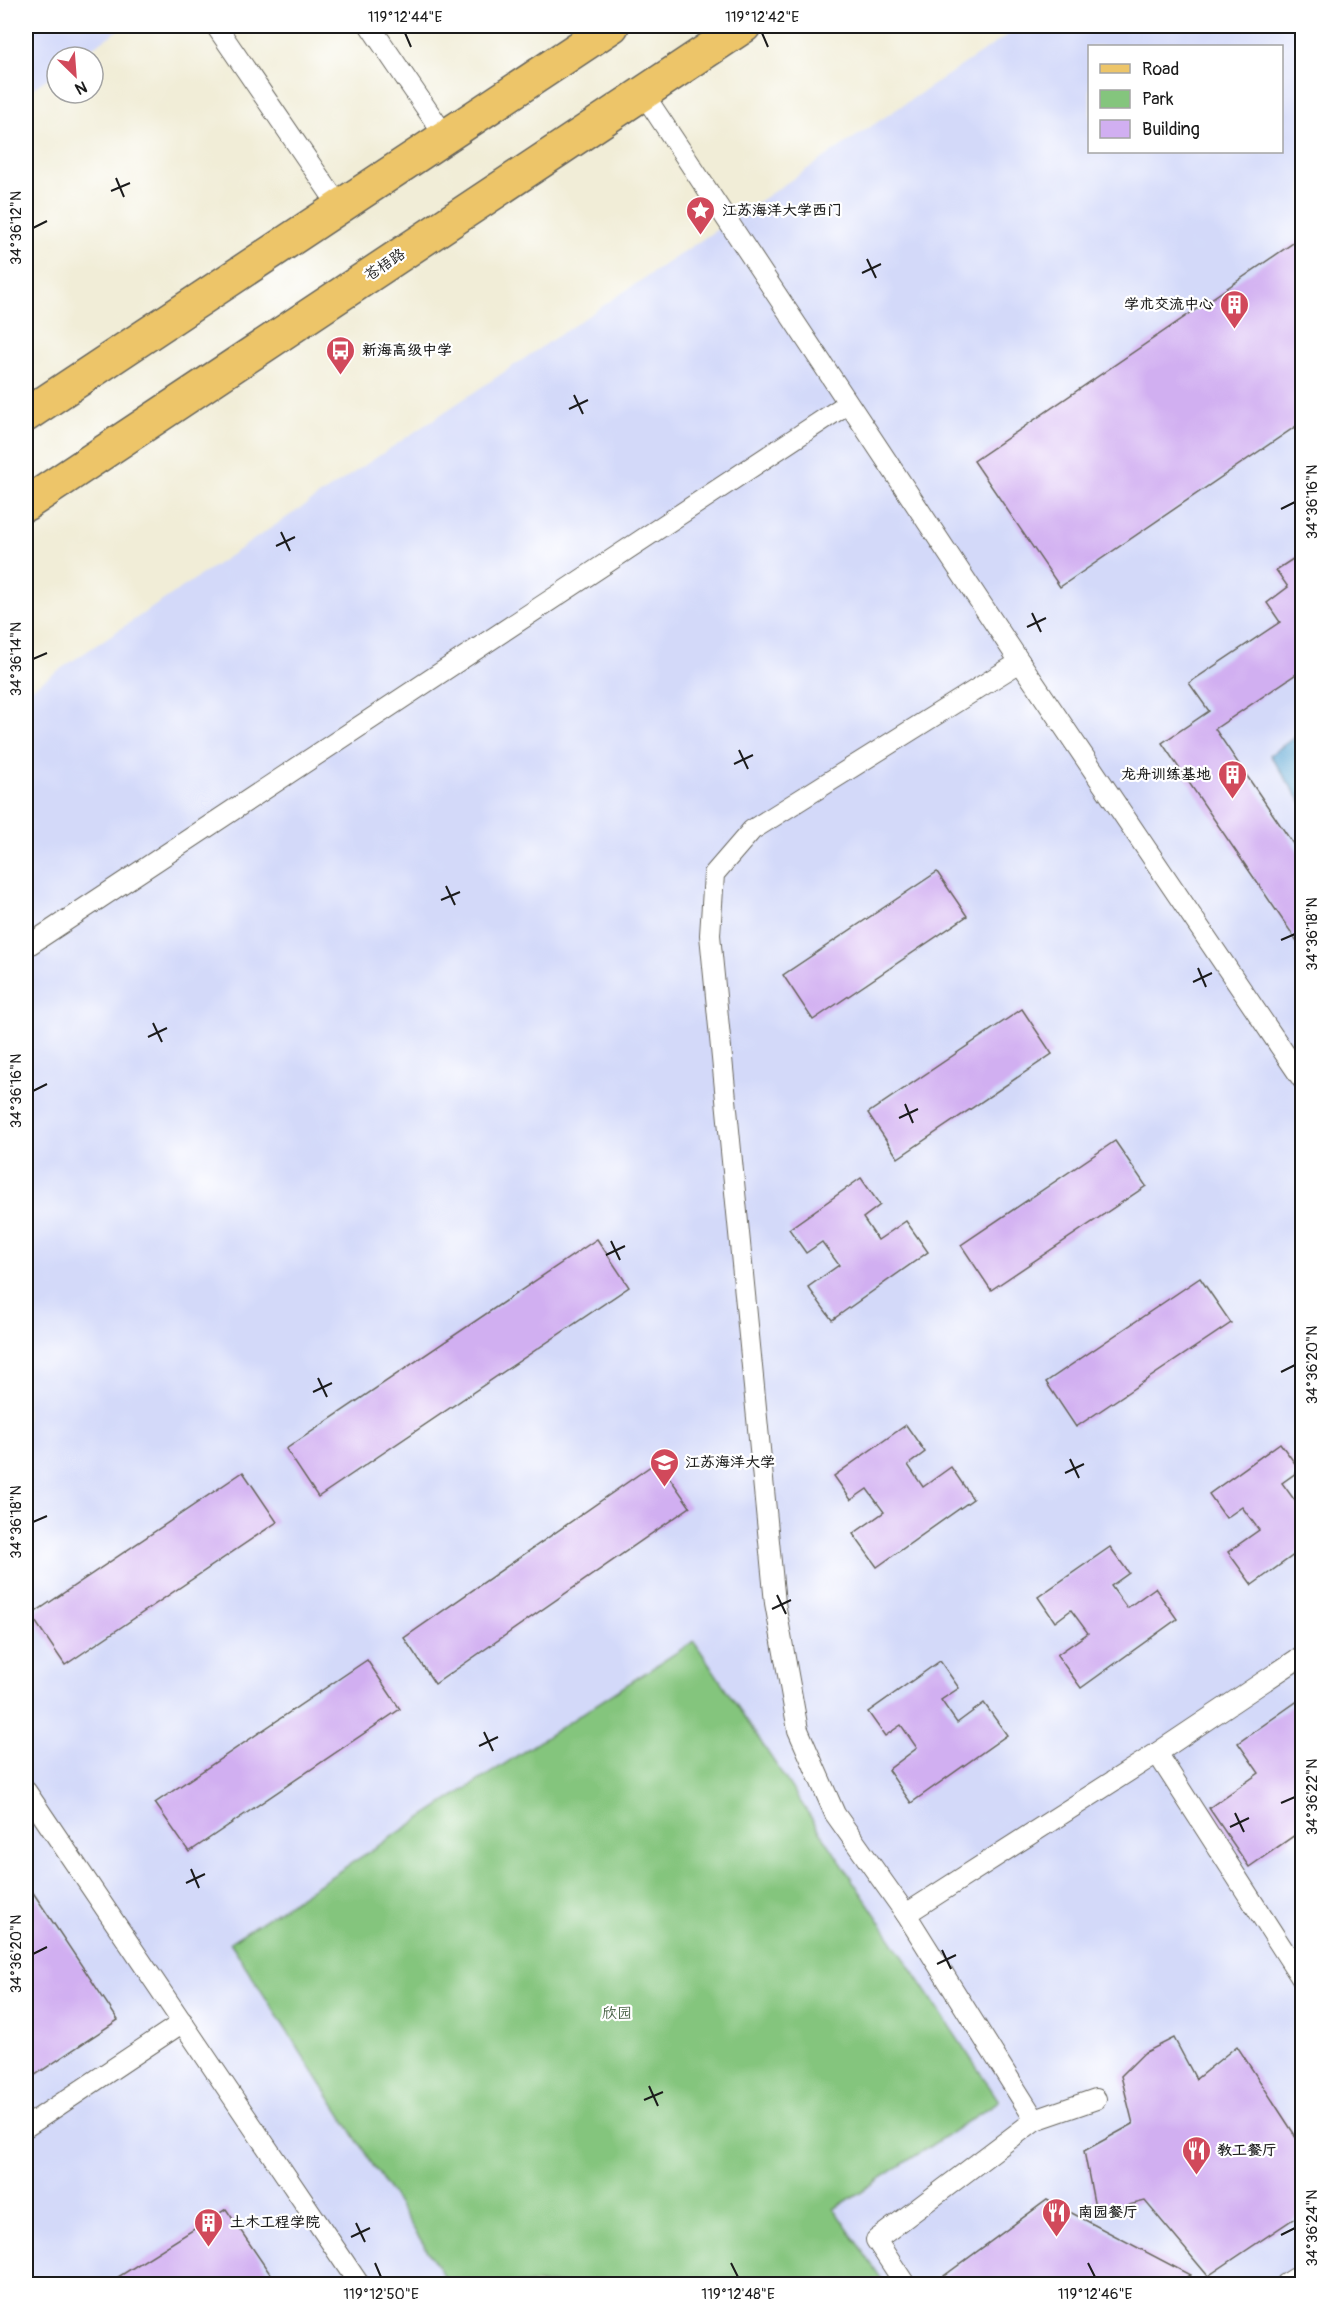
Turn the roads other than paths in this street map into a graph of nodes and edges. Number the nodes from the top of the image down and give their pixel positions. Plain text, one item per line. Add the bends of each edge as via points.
1 (216, 26) edge
2 (370, 26) edge
3 (612, 26) edge
4 (744, 26) edge
5 (643, 93) junction
6 (445, 136) junction
7 (339, 206) junction
8 (847, 404) junction
9 (26, 415) edge
10 (26, 504) edge
11 (1020, 662) junction
12 (26, 947) edge
13 (1302, 1079) edge
14 (1302, 1656) edge
15 (1157, 1753) junction
16 (26, 1791) edge
17 (906, 1914) junction
18 (1302, 1980) edge
19 (183, 2022) junction
20 (1096, 2099) dead end
21 (1035, 2120) junction
22 (26, 2127) edge
23 (1302, 2274) edge
24 (359, 2284) edge
25 (905, 2284) edge
26 (1287, 2284) edge

1 - 7 lane
2 - 6 lane
3 - 6 main road
4 - 5 main road, 苍梧路
5 - 8 lane
5 - 10 main road, 苍梧路
6 - 7 main road
7 - 9 main road
8 - 11 lane
8 - 12 lane
11 - 13 lane
11 - 17 lane via 753,830 714,874 710,935 773,1580 798,1730 835,1814
14 - 15 lane
15 - 17 lane
15 - 18 lane
16 - 19 lane
17 - 21 lane
19 - 22 lane
19 - 24 lane
20 - 21 lane
21 - 25 lane via 876,2241
23 - 26 lane

